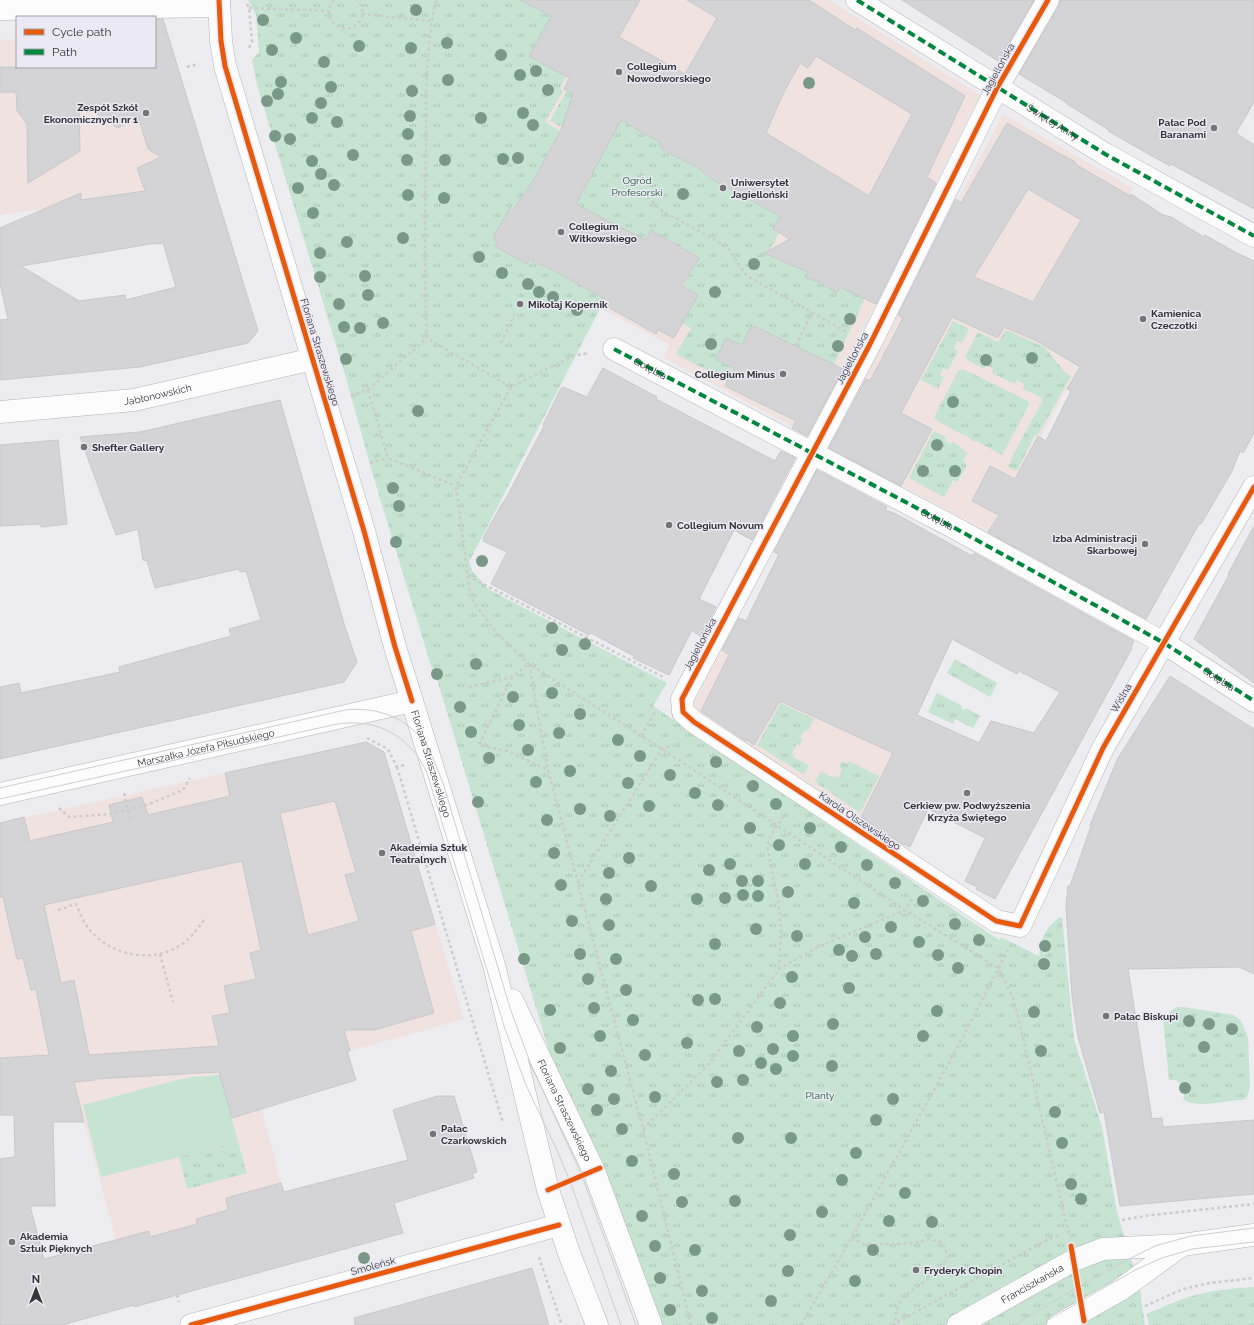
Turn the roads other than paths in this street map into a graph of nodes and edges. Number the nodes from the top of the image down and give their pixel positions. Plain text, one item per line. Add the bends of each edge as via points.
1 (857, 0) edge
2 (1048, 0) edge
3 (219, 3) edge
4 (0, 9) edge
5 (997, 88) junction
6 (1254, 236) edge
7 (614, 349) road end
8 (313, 360) junction
9 (0, 412) edge
10 (813, 452) junction
11 (1254, 487) edge
12 (1164, 643) junction
13 (412, 701) junction
14 (1254, 701) edge
15 (694, 722) joint
16 (0, 794) edge
17 (1020, 926) joint
18 (494, 965) junction
19 (559, 1225) junction
20 (1254, 1235) edge
21 (1182, 1245) junction
22 (191, 1325) edge
23 (597, 1325) edge
24 (651, 1325) edge
25 (958, 1325) edge
26 (1058, 1325) edge

1 - 5 street, Świętej Anny
2 - 5 street, Jagiellońska
3 - 4 street
3 - 8 street, Floriana Straszewskiego via 225,66
5 - 6 street, Świętej Anny via 1106,154
5 - 10 street, Jagiellońska via 870,344
7 - 10 street, Gołębia
8 - 9 street, Jabłonowskich via 134,400
8 - 13 street, Floriana Straszewskiego
10 - 12 street, Gołębia
10 - 15 street, Jagiellońska via 682,699 684,712
11 - 12 street, Wiślna
12 - 14 street, Gołębia
12 - 17 street, Wiślna via 1103,748
13 - 16 street, Marszałka Józefa Piłsudskiego
13 - 18 street, Floriana Straszewskiego
15 - 17 street, Karola Olszewskiego via 996,921
18 - 19 street, Floriana Straszewskiego via 548,1190
18 - 24 street, Floriana Straszewskiego via 594,1170
19 - 22 street, Smoleńsk
19 - 23 street, Floriana Straszewskiego
20 - 21 street, Franciszkańska
21 - 25 street, Franciszkańska via 1103,1249 1074,1260
21 - 26 street, Franciszkańska via 1120,1290

